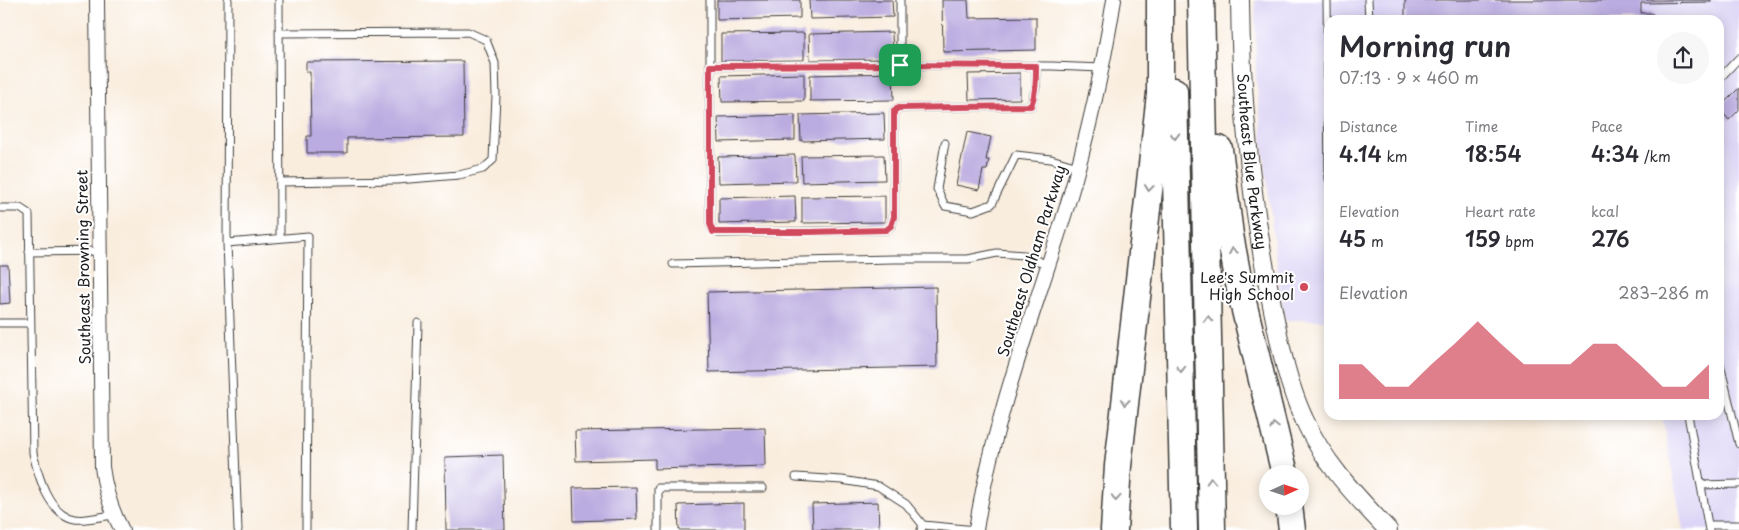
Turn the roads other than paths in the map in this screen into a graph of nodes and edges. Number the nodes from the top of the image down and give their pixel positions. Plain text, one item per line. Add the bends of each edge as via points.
1 (98, 0) edge
2 (228, 0) edge
3 (279, 0) edge
4 (710, 0) edge
5 (900, 0) edge
6 (1114, 0) edge
7 (1160, 0) edge
8 (1172, 0) edge
9 (1201, 0) edge
10 (1212, 0) edge
11 (1240, 0) edge
12 (1327, 0) edge
13 (1368, 0) edge
14 (1327, 15) edge
15 (1368, 15) edge
16 (279, 33) junction
17 (1739, 58) edge
18 (900, 65) junction
19 (710, 66) junction
20 (1036, 66) junction
21 (1102, 68) junction
22 (1724, 74) edge
23 (945, 143) dead end
24 (1078, 166) junction
25 (280, 182) junction
26 (0, 208) edge
27 (280, 238) junction
28 (227, 243) junction
29 (29, 252) junction
30 (100, 252) junction
31 (673, 264) dead end
32 (1048, 265) junction
33 (0, 323) edge
34 (30, 323) junction
35 (418, 323) dead end
36 (1724, 381) edge
37 (1689, 420) edge
38 (1739, 444) edge
39 (1283, 465) edge
40 (796, 477) dead end
41 (1739, 484) edge
42 (1701, 485) junction
43 (763, 488) dead end
44 (114, 515) junction
45 (1290, 515) edge
46 (1739, 525) edge
47 (922, 527) edge
48 (1708, 527) edge
49 (122, 530) edge
50 (238, 530) edge
51 (306, 530) edge
52 (412, 530) edge
53 (658, 530) edge
54 (976, 530) edge
55 (1114, 530) edge
56 (1184, 530) edge
57 (1212, 530) edge
58 (1292, 530) edge
59 (1388, 530) edge

1 - 30 street, Southeast Browning Street
2 - 28 lane
3 - 16 lane
4 - 19 lane
5 - 18 lane
6 - 21 street, Southeast Oldham Parkway
7 -> 55 highway via 1160,94 1119,456
8 -> 56 highway
57 -> 9 highway
39 -> 10 highway via 1230,235 1220,163
11 - 59 street, Southeast Blue Parkway via 1241,80 1253,196 1267,284 1286,371 1316,442 1351,491
12 - 14 lane
13 - 15 lane
16 - 25 lane
16 - 25 lane via 468,32 486,40 494,63 496,96 493,160 484,169 459,175 398,180
17 - 22 lane
18 - 19 lane
18 - 20 lane
19 - 20 lane via 710,224 713,232 719,233 886,230 894,217 894,111 898,108 1031,106
20 - 21 lane
21 - 24 street, Southeast Oldham Parkway
23 - 24 lane via 937,190 945,206 954,208 973,211 992,204 1016,155
24 - 32 street, Southeast Oldham Parkway
25 - 27 lane
26 - 29 lane via 20,208 29,214
27 - 28 lane
27 - 51 lane via 308,236
28 - 50 lane
29 - 30 lane
29 - 34 lane
30 - 44 street, Southeast Browning Street via 102,467
31 - 32 lane via 968,259 997,253 1024,255
32 - 54 street, Southeast Oldham Parkway via 998,426 982,489
33 - 34 lane
34 - 44 lane via 33,453 44,490 57,510 66,516 76,519
35 - 52 lane
36 - 38 lane
37 - 42 lane
40 - 47 lane via 878,486 906,504
41 - 42 lane
42 - 48 lane
43 - 53 lane via 658,488
44 - 49 street, Southeast Browning Street
45 - 58 highway
46 - 48 lane
47 - 54 lane

